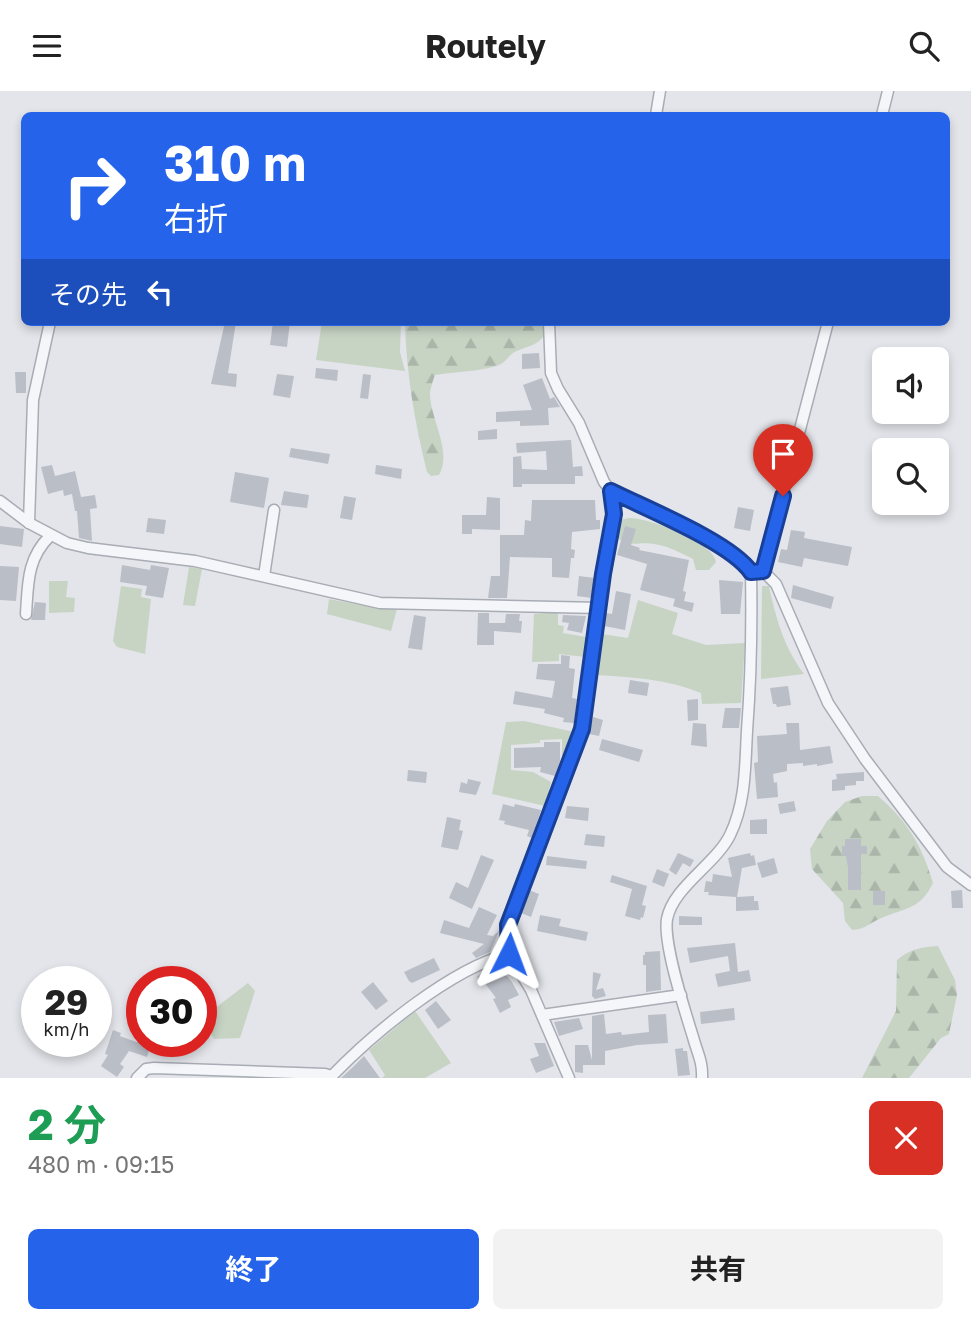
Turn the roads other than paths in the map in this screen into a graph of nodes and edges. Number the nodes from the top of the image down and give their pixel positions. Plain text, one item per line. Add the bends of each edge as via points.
1 (660, 91) edge
2 (888, 91) edge
3 (656, 112) edge
4 (883, 112) edge
5 (49, 326) edge
6 (549, 326) edge
7 (827, 326) edge
8 (611, 491) junction
9 (0, 501) edge
10 (274, 510) dead end
11 (29, 523) junction
12 (50, 536) junction
13 (757, 571) junction
14 (264, 576) junction
15 (600, 608) junction
16 (26, 614) dead end
17 (971, 885) edge
18 (509, 954) junction
19 (681, 995) junction
20 (542, 1015) junction
21 (331, 1077) edge
22 (137, 1078) edge
23 (569, 1078) edge
24 (702, 1078) edge

1 - 3 street
2 - 4 street
5 - 11 street via 33,400
6 - 8 street via 551,373
7 - 13 street
8 - 13 street via 713,541
8 - 15 street via 614,514
9 - 11 street
10 - 14 street
11 - 12 street
12 - 14 street via 88,548 172,557
12 - 16 street via 32,561
13 - 17 street via 776,583 828,703 865,759 947,867
13 - 19 street via 744,793 723,847 670,908 667,921
14 - 15 street via 380,603
15 - 18 street via 582,729 508,925
18 - 20 street
18 - 21 street via 409,1007
19 - 20 street
19 - 24 street via 703,1064
20 - 23 street
21 - 22 street via 154,1068

